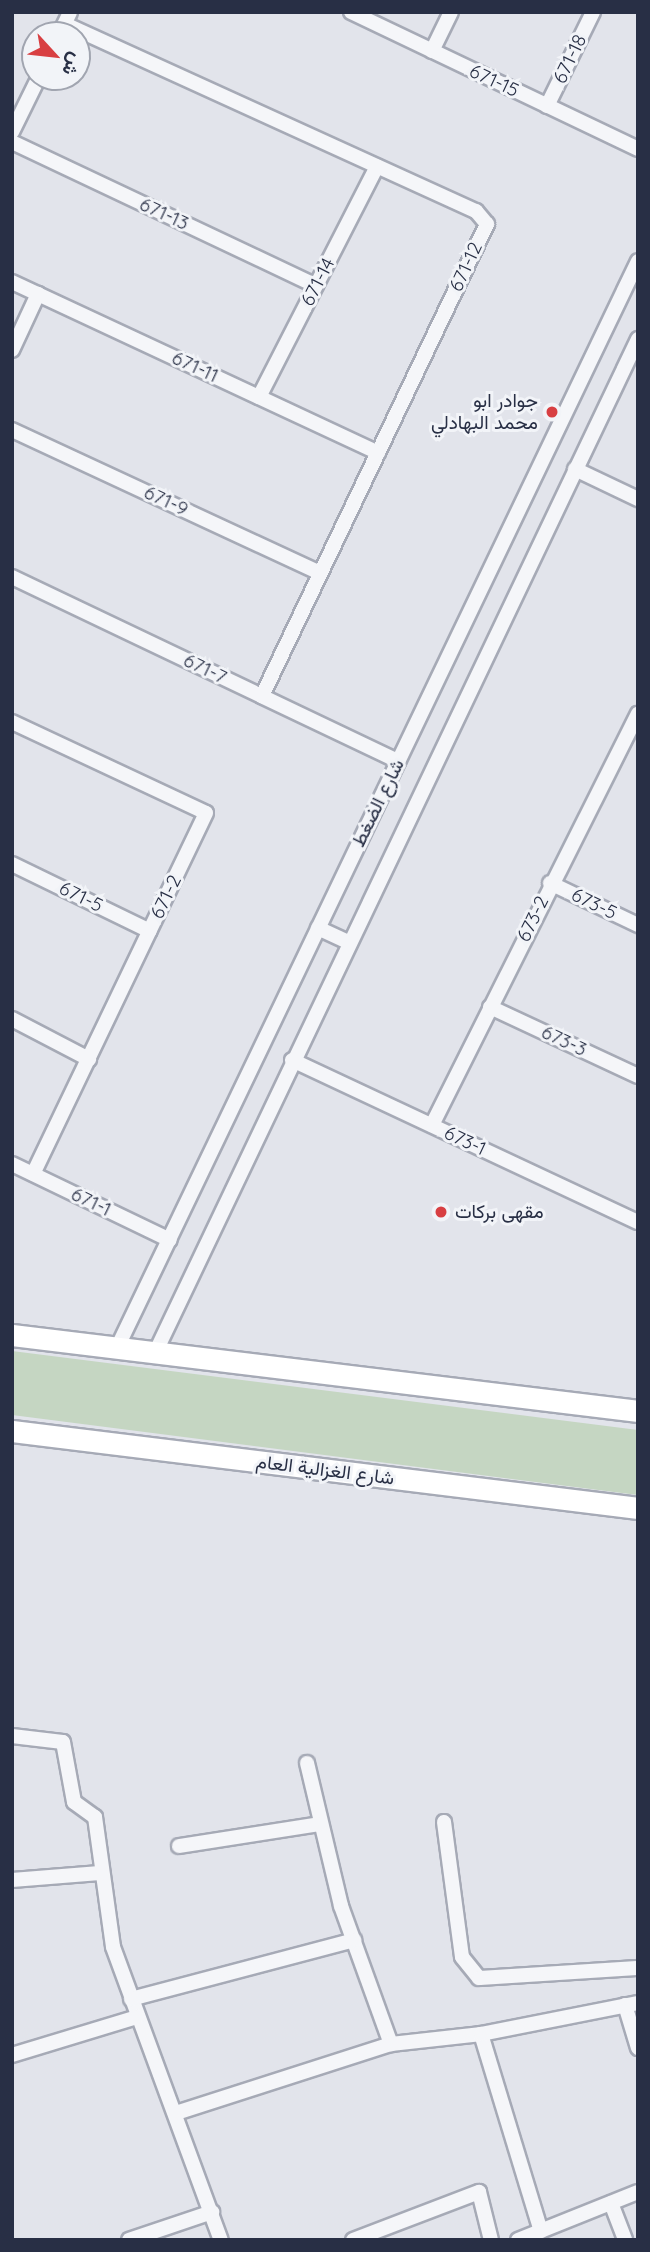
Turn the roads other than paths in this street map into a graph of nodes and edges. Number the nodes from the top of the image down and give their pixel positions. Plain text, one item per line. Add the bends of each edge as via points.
1 (351, 12) edge
2 (451, 12) edge
3 (593, 12) edge
4 (91, 36) edge
5 (432, 51) junction
6 (32, 91) edge
7 (547, 106) junction
8 (12, 132) edge
9 (12, 142) edge
10 (638, 149) edge
11 (377, 166) junction
12 (638, 261) edge
13 (12, 282) edge
14 (316, 286) junction
15 (38, 295) junction
16 (638, 339) edge
17 (12, 350) edge
18 (259, 397) junction
19 (12, 430) edge
20 (377, 453) junction
21 (575, 469) junction
22 (638, 499) edge
23 (320, 573) junction
24 (12, 577) edge
25 (261, 696) junction
26 (638, 714) edge
27 (12, 722) edge
28 (398, 761) junction
29 (12, 863) edge
30 (550, 883) junction
31 (638, 925) edge
32 (318, 928) junction
33 (150, 930) junction
34 (348, 942) junction
35 (490, 1007) junction
36 (12, 1019) edge
37 (89, 1059) junction
38 (292, 1060) junction
39 (638, 1076) edge
40 (432, 1125) junction
41 (12, 1164) edge
42 (33, 1174) junction
43 (638, 1222) edge
44 (170, 1240) junction
45 (12, 1335) edge
46 (118, 1346) junction
47 (157, 1349) junction
48 (638, 1411) edge
49 (12, 1431) edge
50 (638, 1508) edge
51 (12, 1737) edge
52 (307, 1763) dead end
53 (443, 1822) dead end
54 (320, 1824) junction
55 (179, 1846) dead end
56 (100, 1873) junction
57 (12, 1880) edge
58 (354, 1940) junction
59 (638, 1968) edge
60 (131, 1999) junction
61 (631, 2004) edge
62 (137, 2017) junction
63 (481, 2034) junction
64 (391, 2044) junction
65 (638, 2048) edge
66 (12, 2055) edge
67 (176, 2113) junction
68 (638, 2192) edge
69 (611, 2203) junction
70 (212, 2212) junction
71 (541, 2231) junction
72 (129, 2240) edge
73 (221, 2240) edge
74 (353, 2240) edge
75 (491, 2240) edge
76 (519, 2240) edge
77 (625, 2240) edge

1 - 5 street, 671-15
2 - 5 street
3 - 7 street, 671-18
4 - 11 street, 671-12
5 - 7 street, 671-15
6 - 8 street
7 - 10 street, 671-15
9 - 14 street, 671-13
11 - 14 street, 671-14
11 - 20 street, 671-12 via 476,211 486,224
12 - 28 street, شارع الضغط
13 - 15 street, 671-11
14 - 18 street, 671-14
15 - 17 street
15 - 18 street, 671-11
16 - 21 street, شارع الضغط
18 - 20 street, 671-11
19 - 23 street, 671-9
20 - 23 street, 671-12
21 - 22 street
21 - 34 street, شارع الضغط
23 - 25 street, 671-12
24 - 25 street, 671-7
25 - 28 street, 671-7
26 - 30 street, 673-2
27 - 33 street, 671-2 via 206,813
28 - 32 street, شارع الضغط
29 - 33 street, 671-5
30 - 31 street, 673-5
30 - 35 street, 673-2
32 - 34 street
32 - 44 street, شارع الضغط
33 - 37 street, 671-2
34 - 38 street, شارع الضغط
35 - 39 street, 673-3
35 - 40 street, 673-2
36 - 37 street
37 - 42 street, 671-2
38 - 40 street, 673-1
38 - 47 street, شارع الضغط
40 - 43 street, 673-1
41 - 42 street, 671-1
42 - 44 street, 671-1
44 - 46 street, شارع الضغط
45 - 46 main road
46 - 47 main road
47 - 48 main road
49 - 50 main road, شارع الغزالية العام
51 - 56 street via 62,1742 74,1802 99,1826
52 - 54 street
53 - 59 street via 462,1957 480,1978
54 - 55 street
54 - 58 street
56 - 57 street
56 - 60 street via 113,1947
58 - 60 street
58 - 64 street
60 - 62 street
61 - 63 street
61 - 65 street
62 - 66 street
62 - 67 street
63 - 64 street
63 - 71 street
64 - 67 street
67 - 70 street
68 - 69 street
69 - 71 street
69 - 77 street
70 - 72 street
70 - 73 street
71 - 76 street
74 - 75 street via 479,2192

